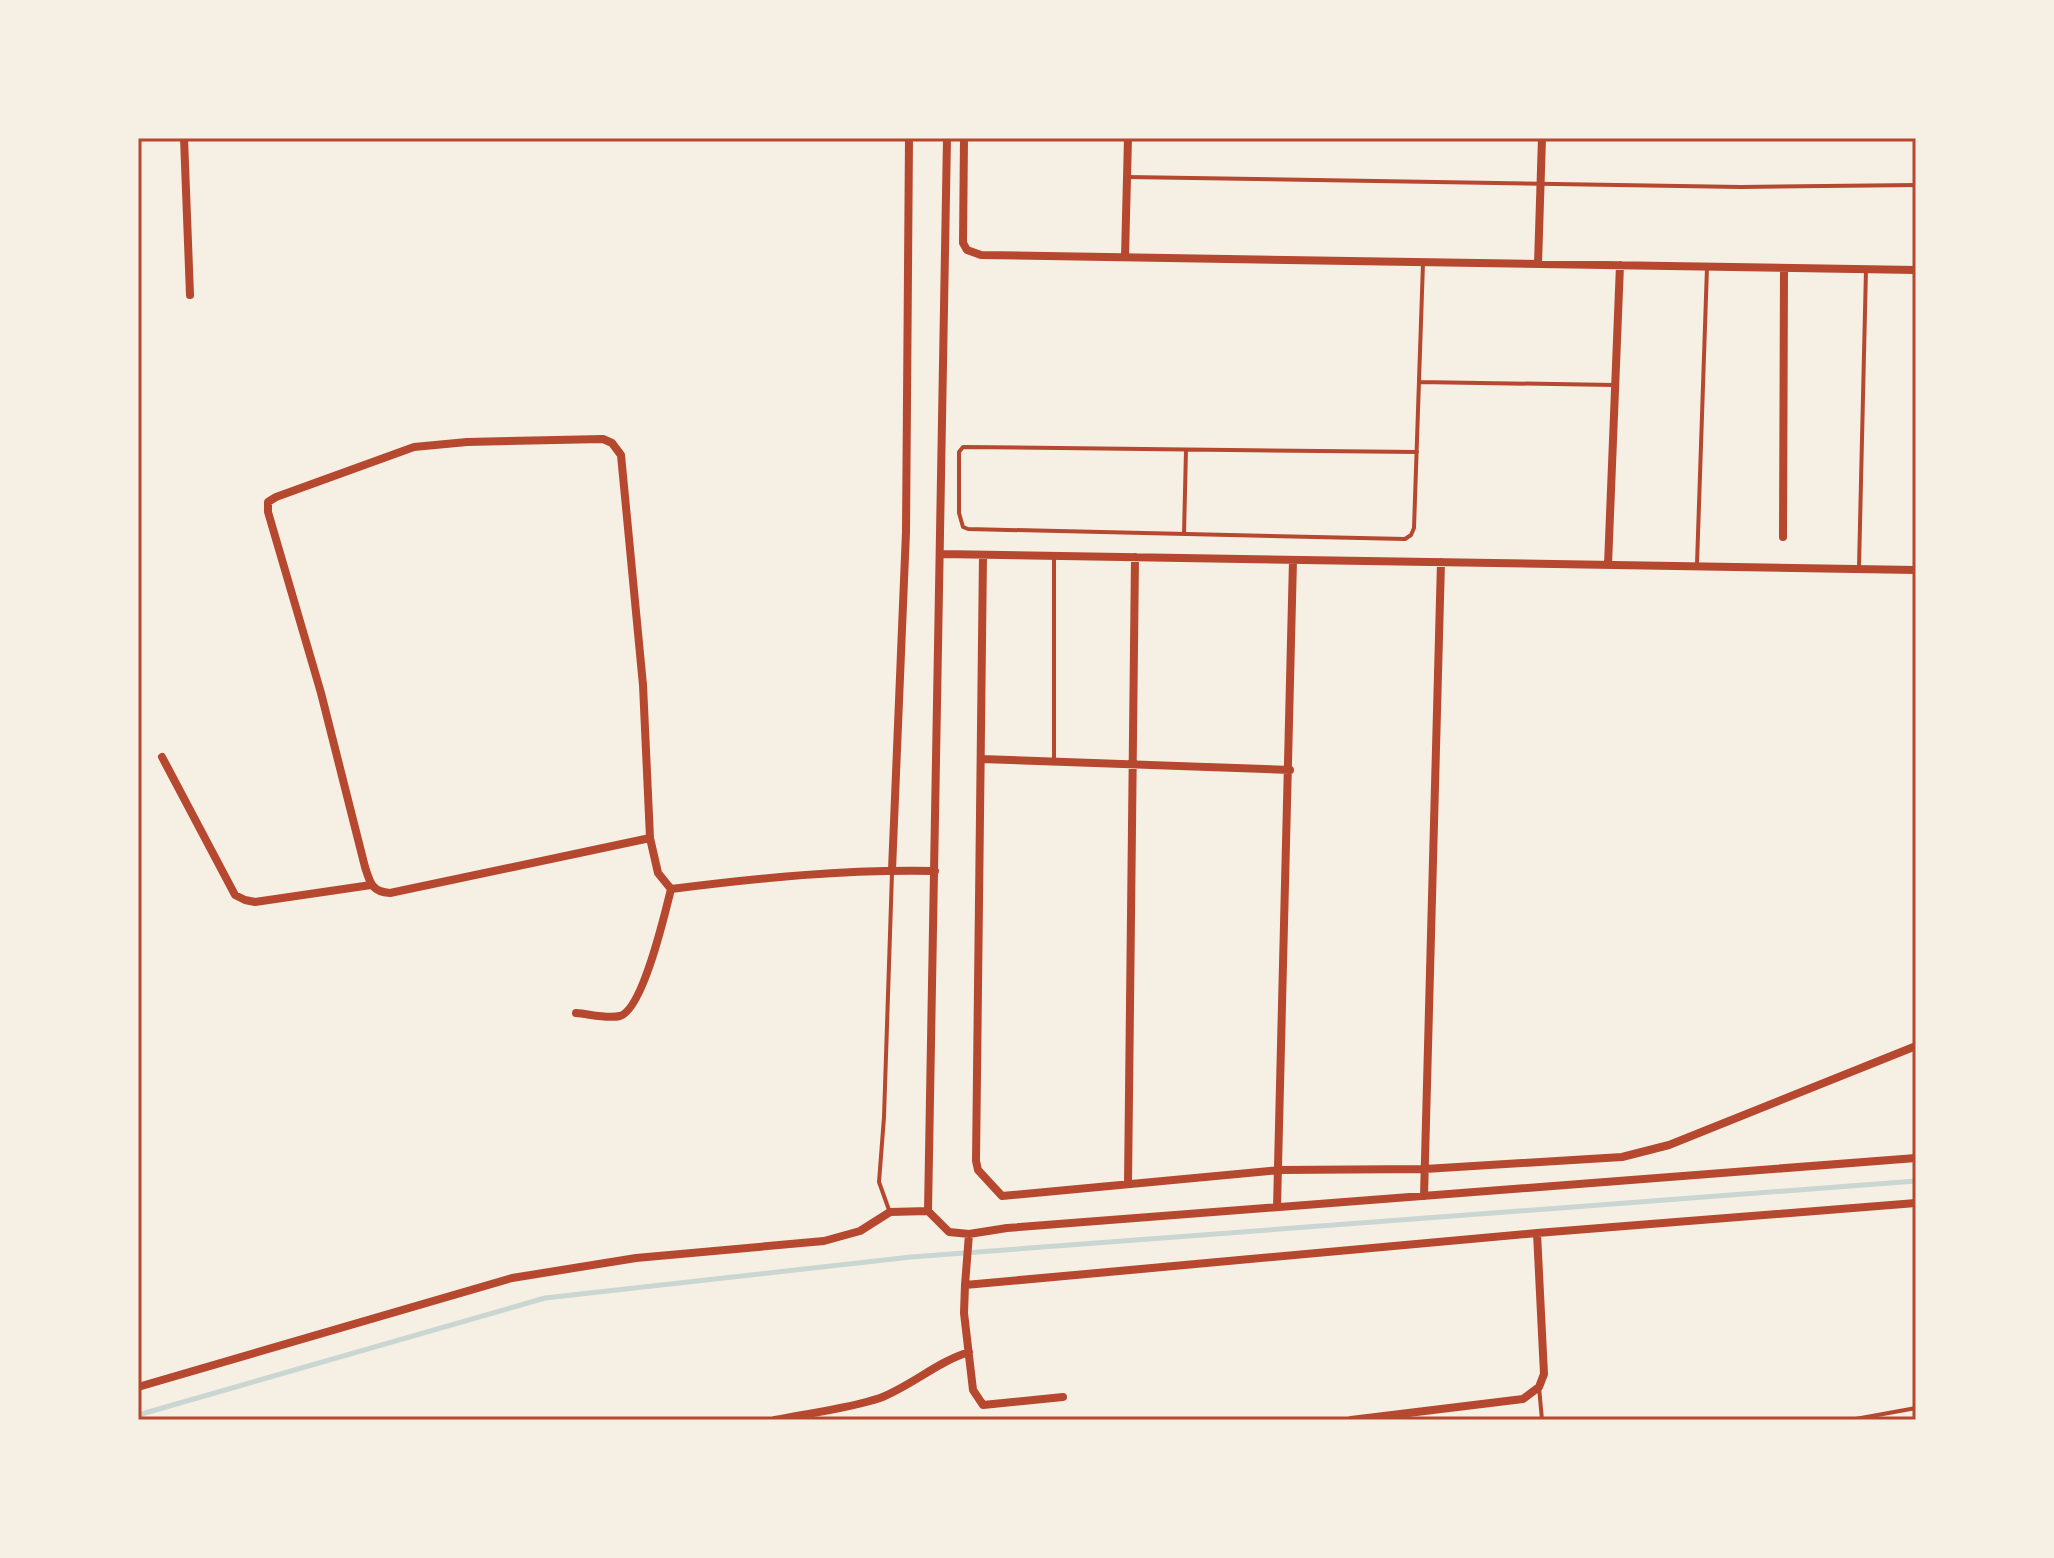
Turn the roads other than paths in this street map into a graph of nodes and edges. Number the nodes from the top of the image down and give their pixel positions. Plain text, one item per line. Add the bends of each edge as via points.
1 (184, 138) edge
2 (909, 138) edge
3 (947, 138) edge
4 (964, 138) edge
5 (1128, 138) edge
6 (1542, 138) edge
7 (1127, 177) junction
8 (1539, 185) junction
9 (1916, 185) edge
10 (946, 213) junction
11 (963, 214) junction
12 (1125, 257) junction
13 (1423, 262) junction
14 (1538, 264) junction
15 (1620, 265) junction
16 (1707, 267) junction
17 (1784, 268) junction
18 (1866, 269) junction
19 (1916, 270) edge
20 (190, 295) dead end
21 (1419, 382) junction
22 (1615, 385) junction
23 (1186, 450) junction
24 (1417, 452) junction
25 (1184, 534) junction
26 (1783, 537) dead end
27 (941, 554) junction
28 (983, 555) junction
29 (1054, 556) junction
30 (1135, 557) junction
31 (1293, 560) junction
32 (1441, 562) junction
33 (1608, 565) junction
34 (1697, 566) junction
35 (1859, 569) junction
36 (1916, 570) edge
37 (162, 757) dead end
38 (981, 759) junction
39 (1054, 761) junction
40 (1134, 764) junction
41 (1290, 770) junction
42 (650, 838) junction
43 (892, 870) junction
44 (935, 871) junction
45 (371, 885) junction
46 (671, 889) junction
47 (576, 1013) dead end
48 (1916, 1046) edge
49 (1916, 1158) edge
50 (1425, 1169) junction
51 (1279, 1170) junction
52 (1128, 1184) junction
53 (1424, 1196) junction
54 (1916, 1203) edge
55 (1277, 1207) junction
56 (928, 1211) junction
57 (890, 1212) junction
58 (1537, 1233) junction
59 (969, 1234) junction
60 (965, 1285) junction
61 (969, 1352) junction
62 (138, 1387) edge
63 (1539, 1387) junction
64 (1063, 1397) dead end
65 (1916, 1408) edge
66 (775, 1420) edge
67 (1351, 1420) edge
68 (1542, 1420) edge
69 (1850, 1420) edge

1 - 20 street
2 - 43 street via 906,532
3 - 10 street
4 - 11 street
5 - 7 street
6 - 8 street
7 - 8 lane
7 - 12 street
8 - 9 lane
8 - 14 street
10 - 11 street
10 - 27 street
11 - 12 street via 963,243 981,255
12 - 13 street
13 - 14 street
13 - 21 lane
14 - 15 street
15 - 16 street
15 - 22 street
16 - 17 street
16 - 34 lane
17 - 18 street
17 - 26 street
18 - 19 street
18 - 35 lane
21 - 22 lane
21 - 24 lane
22 - 33 street
23 - 24 lane
23 - 25 lane
23 - 25 lane via 963,447 959,452 959,513 968,529
24 - 25 lane via 1414,528 1405,539
27 - 28 street
27 - 44 street
28 - 29 street
28 - 38 street
29 - 30 street
29 - 39 lane
30 - 31 street
30 - 40 street
31 - 32 street
31 - 41 street
32 - 33 street
32 - 50 street
33 - 34 street
34 - 35 street
35 - 36 street
37 - 45 street via 235,895 255,902
38 - 39 street
38 - 52 street via 978,1170 1002,1196
39 - 40 street
40 - 41 street
40 - 52 street
41 - 51 street
42 - 45 street via 390,893
42 - 45 street via 643,685 617,448 603,439 422,446 268,502
42 - 46 street via 658,873
43 - 44 street
43 - 46 street
43 - 57 lane via 879,1182
44 - 56 street
46 - 47 street via 631,1007 617,1017
48 - 50 street via 1644,1153
49 - 53 street
50 - 51 street
50 - 53 street
51 - 52 street
51 - 55 street
53 - 55 street
54 - 58 street
55 - 59 street
56 - 57 street
56 - 59 street via 949,1232
57 - 62 street via 860,1231 824,1241 636,1258 512,1278
58 - 60 street
58 - 63 street via 1544,1374
59 - 60 street
60 - 61 street
61 - 64 street via 973,1390 983,1405
61 - 66 street via 877,1399
63 - 67 street via 1523,1399
63 - 68 lane
65 - 69 lane

